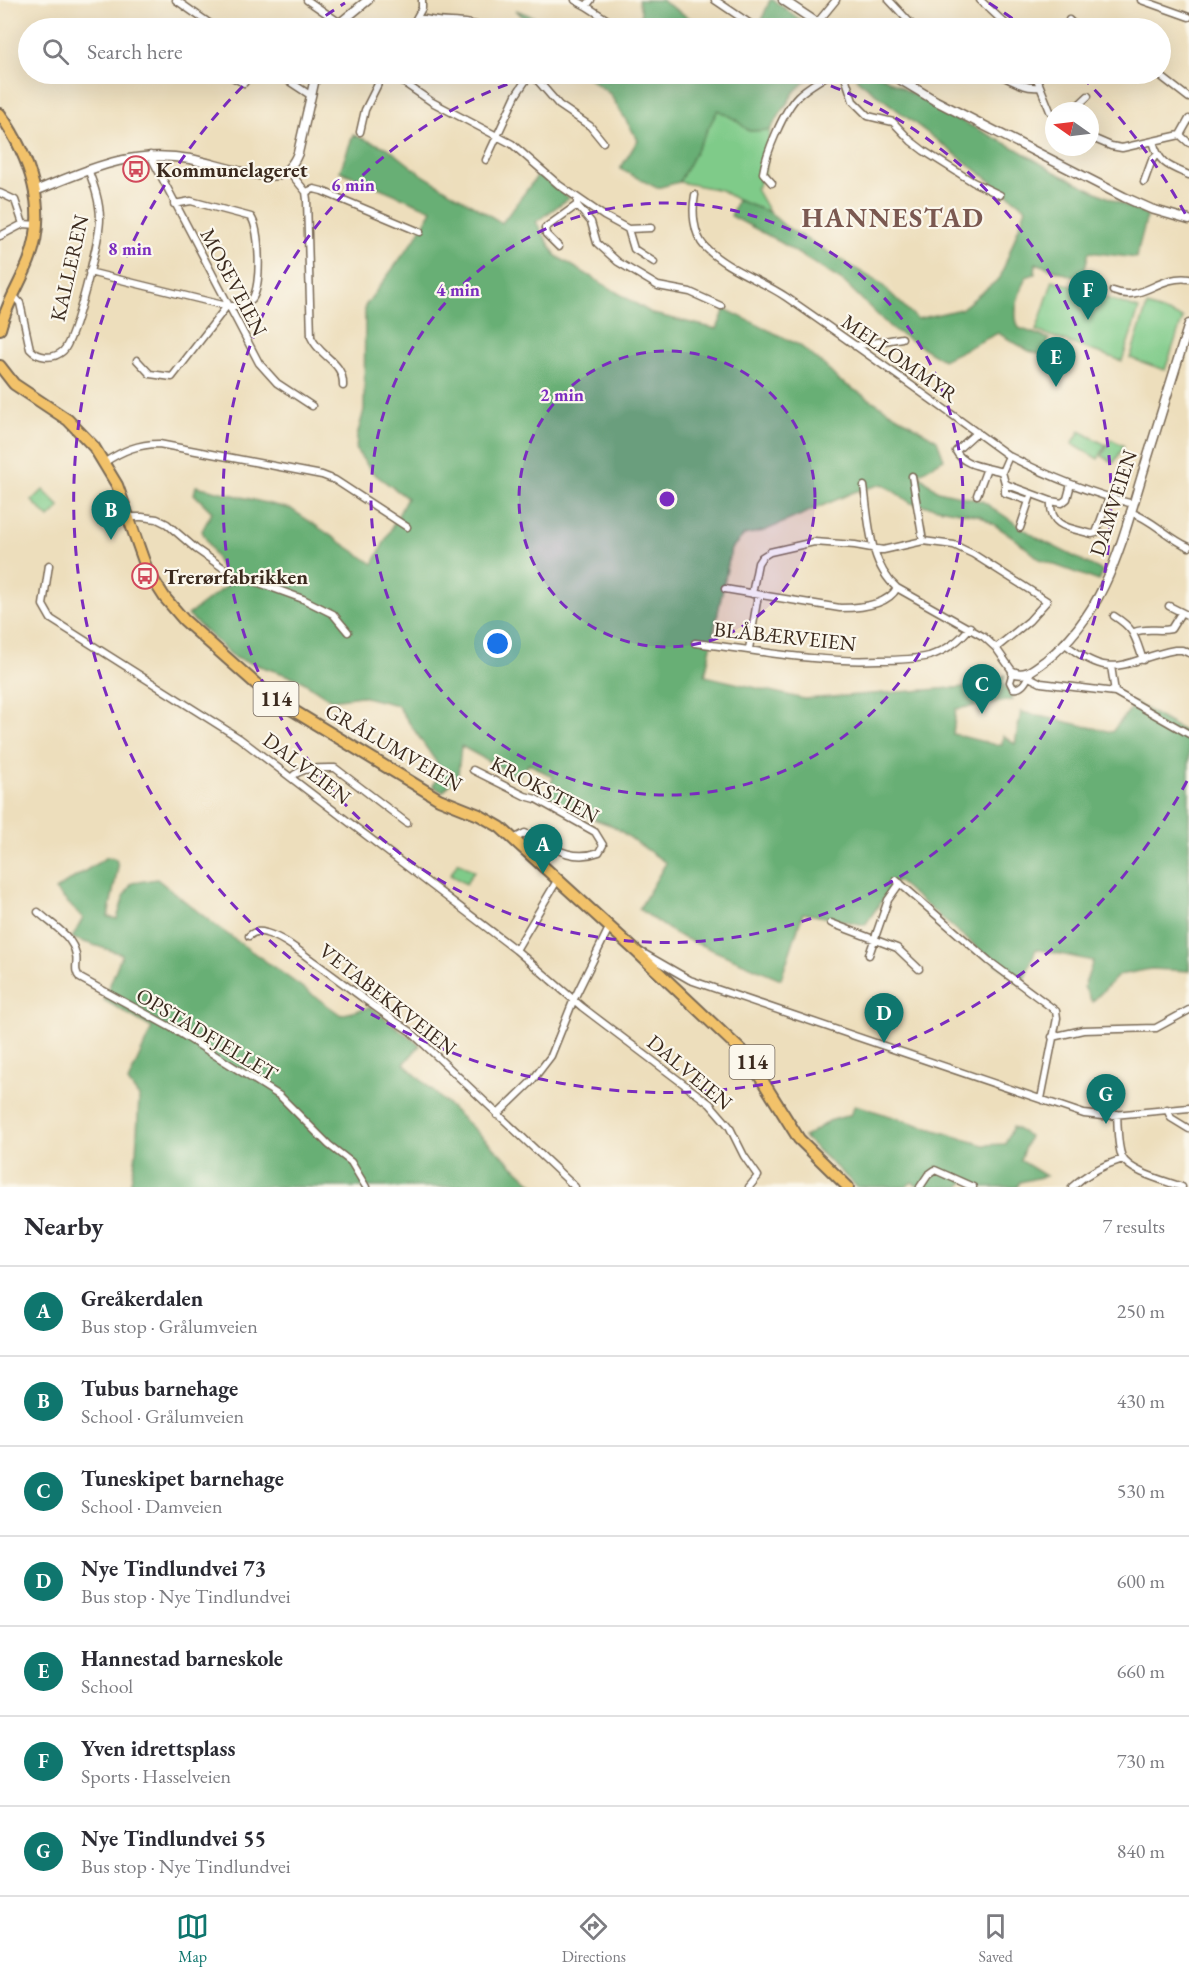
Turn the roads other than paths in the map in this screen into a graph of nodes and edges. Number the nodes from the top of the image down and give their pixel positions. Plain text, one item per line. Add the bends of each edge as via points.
1 (176, 0) edge
2 (307, 0) edge
3 (368, 0) edge
4 (422, 0) edge
5 (575, 0) edge
6 (591, 0) edge
7 (715, 0) edge
8 (783, 0) edge
9 (836, 0) edge
10 (889, 0) edge
11 (980, 0) edge
12 (1141, 0) edge
13 (586, 6) junction
14 (418, 17) edge
15 (1189, 17) edge
16 (202, 18) edge
17 (328, 18) edge
18 (347, 18) edge
19 (605, 18) edge
20 (742, 18) edge
21 (809, 18) edge
22 (826, 18) edge
23 (906, 18) edge
24 (999, 18) edge
25 (294, 84) edge
26 (313, 84) edge
27 (377, 84) edge
28 (406, 84) edge
29 (524, 84) edge
30 (540, 84) edge
31 (813, 84) edge
32 (847, 84) edge
33 (908, 84) edge
34 (1020, 84) edge
35 (1039, 84) edge
36 (1171, 84) edge
37 (1040, 87) junction
38 (310, 94) junction
39 (1088, 96) dead end
40 (1189, 98) edge
41 (1048, 102) edge
42 (1082, 102) edge
43 (0, 114) edge
44 (1189, 119) edge
45 (360, 132) dead end
46 (496, 135) junction
47 (1180, 135) junction
48 (1099, 141) edge
49 (1153, 141) junction
50 (603, 142) dead end
51 (1189, 143) edge
52 (150, 155) junction
53 (1157, 155) junction
54 (486, 159) dead end
55 (88, 169) junction
56 (287, 169) junction
57 (1189, 175) edge
58 (1144, 182) dead end
59 (772, 183) dead end
60 (35, 191) junction
61 (306, 192) junction
62 (0, 193) edge
63 (695, 195) dead end
64 (1000, 195) dead end
65 (577, 202) junction
66 (174, 204) junction
67 (1189, 220) edge
68 (23, 224) junction
69 (38, 225) junction
70 (651, 228) dead end
71 (628, 229) junction
72 (420, 232) dead end
73 (0, 236) edge
74 (559, 247) dead end
75 (654, 262) dead end
76 (89, 272) junction
77 (1189, 279) edge
78 (1113, 291) dead end
79 (8, 300) edge
80 (227, 306) junction
81 (721, 306) dead end
82 (1189, 324) edge
83 (0, 329) edge
84 (902, 338) dead end
85 (855, 346) junction
86 (137, 360) dead end
87 (0, 366) edge
88 (343, 386) dead end
89 (312, 406) dead end
90 (977, 432) junction
91 (1009, 456) junction
92 (105, 462) junction
93 (987, 468) junction
94 (1002, 472) junction
95 (912, 476) dead end
96 (1071, 484) junction
97 (864, 486) dead end
98 (977, 495) dead end
99 (1109, 496) junction
100 (1030, 498) junction
101 (1051, 501) junction
102 (1131, 508) junction
103 (130, 518) junction
104 (407, 527) dead end
105 (1020, 528) dead end
106 (923, 541) junction
107 (1189, 547) edge
108 (875, 550) junction
109 (49, 565) dead end
110 (897, 588) junction
111 (724, 589) dead end
112 (755, 594) junction
113 (1169, 606) dead end
114 (1181, 613) junction
115 (1114, 616) dead end
116 (1189, 616) edge
117 (970, 627) junction
118 (348, 632) dead end
119 (1134, 632) junction
120 (695, 643) dead end
121 (1065, 644) junction
122 (996, 648) junction
123 (749, 649) junction
124 (1189, 653) edge
125 (1143, 660) junction
126 (1111, 666) junction
127 (1012, 672) junction
128 (1030, 674) junction
129 (1115, 692) junction
130 (1189, 734) edge
131 (473, 770) dead end
132 (292, 777) junction
133 (407, 823) dead end
134 (513, 839) junction
135 (558, 879) junction
136 (38, 912) dead end
137 (831, 923) dead end
138 (607, 932) dead end
139 (249, 936) dead end
140 (875, 939) junction
141 (516, 950) junction
142 (637, 952) junction
143 (869, 955) dead end
144 (919, 969) dead end
145 (574, 999) junction
146 (1189, 1010) edge
147 (1052, 1037) junction
148 (1041, 1099) junction
149 (1189, 1108) edge
150 (1167, 1109) junction
151 (1117, 1114) junction
152 (497, 1115) junction
153 (1189, 1129) edge
154 (1122, 1159) junction
155 (366, 1187) edge
156 (575, 1187) edge
157 (749, 1187) edge
158 (848, 1187) edge
159 (920, 1187) edge
160 (973, 1187) edge
161 (1072, 1187) edge
162 (1182, 1187) edge

1 - 16 street
2 - 17 street
3 - 18 street
4 - 14 street
5 - 13 street
6 - 13 street
7 - 20 street
8 - 21 street
9 - 22 street
10 - 23 street
11 - 24 street
12 - 15 street
13 - 19 street
25 - 38 street
26 - 38 street
27 - 45 street
28 - 46 street via 452,114
29 - 46 street
30 - 50 street
31 - 59 street via 792,103 765,160 763,173
32 - 64 street via 850,96 871,117 895,124 924,151
33 - 67 street via 1124,197
34 - 37 street
35 - 37 street
36 - 40 street
37 - 41 street
38 - 56 street via 298,153
39 - 42 street
43 - 60 main road via 22,152
44 - 47 street
46 - 54 street
46 - 65 street via 512,144
47 - 49 street
47 - 51 street
48 - 49 street via 1122,148
49 - 53 street
52 - 55 street
52 - 56 street via 191,159 267,176
52 - 66 street, MOSEVEIEN
53 - 57 street
53 - 58 street
55 - 60 street
55 - 76 street, KALLEREN via 100,221
56 - 61 street
60 - 69 main road
61 - 72 street via 322,191
61 - 88 street via 310,337 320,353 337,365
62 - 68 street via 15,200
63 - 85 street, MELLOMMYR via 694,217 703,245
65 - 71 street
65 - 74 street via 546,225 546,234
65 - 81 street via 591,222 597,243 618,262 658,286 690,292
66 - 80 street, MOSEVEIEN
66 - 80 street via 191,201 211,205 247,214 255,222 257,291 249,301
68 - 69 street
68 - 73 street
69 - 79 main road via 33,250
70 - 71 street
71 - 75 street via 634,249
76 - 79 street, KALLEREN via 68,343 54,357 34,354 20,303
76 - 80 street
77 - 78 street via 1174,278 1134,295
79 - 83 main road
80 - 86 street via 172,376 150,374
80 - 89 street, MOSEVEIEN via 265,372
82 - 102 street, DAMVEIEN
84 - 85 street
85 - 90 street, MELLOMMYR
87 - 92 main road, GRÅLUMVEIEN / 114 via 14,384 75,425
90 - 91 street, MELLOMMYR
90 - 93 street via 956,451 967,462
91 - 94 street
91 - 96 street, MELLOMMYR
92 - 103 main road, GRÅLUMVEIEN / 114
92 - 104 street via 129,448 159,444 322,475
93 - 94 street
93 - 98 street
94 - 100 street via 1005,493
95 - 106 street
96 - 99 street, MELLOMMYR
96 - 101 street via 1065,502
97 - 108 street
99 - 101 street via 1100,526 1092,534 1058,524 1051,515
99 - 102 street, MELLOMMYR
100 - 101 street
100 - 105 street
102 - 107 street, MELLOMMYR
102 - 121 street, DAMVEIEN via 1101,594
103 - 118 street via 157,519 167,524 229,572 333,614
103 - 134 main road, GRÅLUMVEIEN / 114 via 142,560 165,598 255,683 439,799 490,821
106 - 108 street
106 - 122 street via 954,544 1047,601
108 - 110 street via 882,571
108 - 112 street via 814,542 770,552 758,563
109 - 132 street, DALVEIEN via 43,605 51,619 239,738
110 - 112 street via 889,598 857,608
110 - 117 street
111 - 112 street
112 - 123 street
113 - 114 street
114 - 116 street
114 - 119 street via 1171,628
115 - 119 street
117 - 122 street
117 - 123 street, BLÅBÆRVEIEN via 943,650 897,660 832,661
119 - 125 street
120 - 123 street, BLÅBÆRVEIEN
121 - 126 street via 1090,662
121 - 128 street, DAMVEIEN
122 - 127 street
124 - 125 street via 1175,650
125 - 126 street
126 - 129 street
127 - 128 street
127 - 128 street, DAMVEIEN via 1010,685 1014,689 1023,686
128 - 129 street via 1041,683
129 - 130 street
131 - 134 street, KROKSTIEN via 595,832 603,845 599,852 576,856 549,848 525,833
132 - 133 street via 305,771 335,768
132 - 141 street, DALVEIEN
134 - 135 main road, GRÅLUMVEIEN / 114
135 - 141 street
135 - 142 main road, GRÅLUMVEIEN / 114
136 - 155 street, OPSTADFJELLET via 73,946 80,978 280,1096 351,1162
137 - 140 street
138 - 145 street
139 - 152 street, VETABEKKVEIEN via 258,932 272,935 351,988 410,1031
140 - 143 street
140 - 144 street via 897,948
140 - 147 street via 898,882 989,961 1053,1007 1057,1014
141 - 145 street, DALVEIEN
142 - 148 street via 690,980
142 - 158 main road, GRÅLUMVEIEN / 114 via 747,1056 799,1139
145 - 152 street via 551,1056
145 - 157 street, DALVEIEN via 722,1116 758,1176
146 - 147 street via 1156,1028 1083,1030
147 - 148 street
148 - 151 street via 1083,1114
149 - 150 street
150 - 151 street
150 - 153 street via 1171,1118
151 - 154 street
152 - 156 street, VETABEKKVEIEN
154 - 161 street via 1096,1169
154 - 162 street via 1134,1169
159 - 160 street via 935,1170

